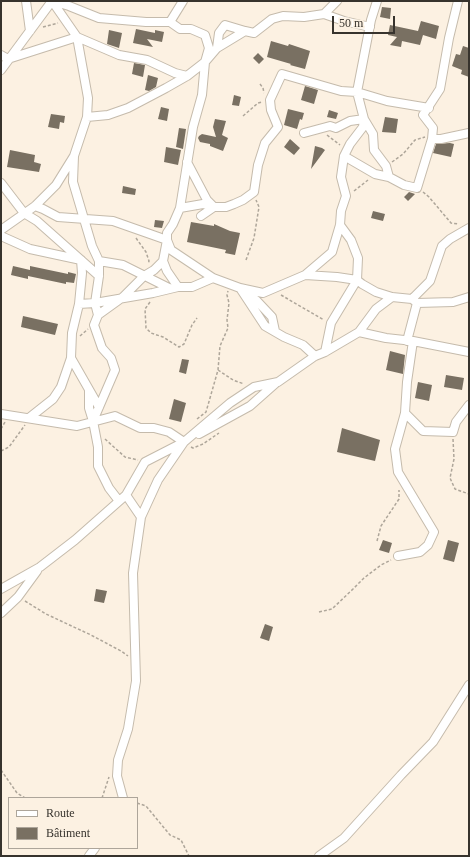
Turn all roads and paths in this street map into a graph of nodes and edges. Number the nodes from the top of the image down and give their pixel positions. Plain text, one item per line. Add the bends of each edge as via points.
1 (26, 1) edge
2 (52, 1) edge
3 (183, 1) edge
4 (337, 1) edge
5 (377, 1) edge
6 (458, 1) edge
7 (324, 14) junction
8 (66, 20) junction
9 (170, 22) junction
10 (370, 28) junction
11 (30, 31) junction
12 (245, 31) junction
13 (77, 37) junction
14 (217, 48) junction
15 (5, 57) edge
16 (205, 62) junction
17 (1, 70) edge
18 (187, 76) junction
19 (358, 92) junction
20 (266, 100) dead end
21 (429, 108) junction
22 (243, 116) dead end
23 (87, 117) junction
24 (364, 119) junction
25 (319, 130) junction
26 (304, 133) dead end
27 (469, 133) edge
28 (432, 139) junction
29 (346, 154) junction
30 (74, 156) junction
31 (187, 162) junction
32 (386, 166) junction
33 (375, 174) junction
34 (389, 177) junction
35 (1, 183) edge
36 (417, 188) junction
37 (254, 192) junction
38 (346, 196) junction
39 (35, 206) junction
40 (214, 207) junction
41 (180, 208) junction
42 (24, 214) junction
43 (201, 216) dead end
44 (85, 220) junction
45 (340, 225) junction
46 (128, 226) junction
47 (466, 227) edge
48 (1, 230) edge
49 (1, 236) edge
50 (166, 240) junction
51 (81, 260) junction
52 (246, 260) dead end
53 (99, 261) junction
54 (163, 261) junction
55 (305, 275) junction
56 (99, 276) junction
57 (144, 276) junction
58 (213, 278) junction
59 (357, 280) junction
60 (178, 287) junction
61 (238, 287) junction
62 (169, 288) junction
63 (153, 293) junction
64 (278, 294) dead end
65 (123, 297) junction
66 (392, 297) junction
67 (469, 297) edge
68 (415, 301) junction
69 (95, 303) junction
70 (79, 304) junction
71 (98, 316) junction
72 (197, 318) dead end
73 (331, 323) junction
74 (94, 325) junction
75 (359, 332) junction
76 (410, 341) junction
77 (72, 345) junction
78 (325, 352) junction
79 (469, 352) edge
80 (315, 356) junction
81 (71, 358) junction
82 (218, 370) junction
83 (278, 382) junction
84 (254, 387) junction
85 (89, 390) junction
86 (469, 405) edge
87 (99, 407) junction
88 (405, 413) junction
89 (1, 414) edge
90 (29, 418) junction
91 (93, 422) junction
92 (94, 430) junction
93 (197, 430) junction
94 (453, 432) junction
95 (184, 442) junction
96 (1, 451) edge
97 (145, 462) junction
98 (398, 472) junction
99 (469, 494) edge
100 (126, 495) junction
101 (119, 501) junction
102 (141, 517) junction
103 (377, 541) dead end
104 (398, 556) joint
105 (40, 567) junction
106 (1, 589) edge
107 (18, 597) junction
108 (319, 612) dead end
109 (1, 613) edge
110 (136, 662) junction
111 (469, 685) edge
112 (1, 770) edge
113 (23, 797) edge
114 (123, 797) edge
115 (138, 803) edge
116 (189, 856) edge
117 (319, 856) edge

1 - 11 street
2 - 8 street
2 - 9 street via 99,18
2 - 11 street
3 - 9 street
4 - 7 street
5 - 10 street
6 - 21 street via 440,89
7 - 10 street
7 - 12 street via 304,17 283,16 272,19 254,33
8 - 11 path
8 - 13 street
9 - 16 street via 180,29 192,29 205,35 209,48
10 - 19 street
11 - 15 street
12 - 14 street
12 - 14 street via 225,25 219,33
13 - 15 street
13 - 18 street via 119,55 147,60
13 - 23 street via 88,98
14 - 16 street
15 - 17 street
16 - 18 street
16 - 31 street via 202,95
18 - 23 street via 128,108 108,115
19 - 21 street via 387,101
19 - 24 street
19 - 37 street via 341,91 282,74 270,100 278,127 265,143
20 - 22 path via 258,103
21 - 28 street via 423,115 432,128
23 - 30 street
24 - 25 street via 350,121 336,128 330,126
24 - 29 street
24 - 32 street via 373,134 374,150
25 - 26 street
25 - 29 path via 330,137
27 - 28 street
28 - 32 path via 426,136 415,140 403,154
28 - 36 street
29 - 33 street
29 - 38 street via 341,177
30 - 39 street via 56,185
30 - 44 street via 73,182
31 - 40 street via 207,200
31 - 41 street
32 - 34 street
33 - 34 street
33 - 38 path
34 - 36 street
35 - 42 street
36 - 47 path via 429,197 451,223
37 - 40 street via 234,204
37 - 52 path via 258,207 254,238
38 - 45 street
39 - 42 street
39 - 44 street via 58,218
40 - 41 street via 203,204
40 - 43 street
41 - 50 street
42 - 48 street
42 - 51 street via 37,221
44 - 46 street
44 - 53 street
45 - 55 street via 332,252
45 - 59 street via 351,240 358,258
46 - 50 street
46 - 57 path via 146,252 149,261
47 - 68 street via 442,246 430,281
49 - 51 street via 30,249
50 - 54 street
50 - 58 street via 171,250
51 - 56 street
51 - 70 street
53 - 56 street
53 - 57 street via 123,264
54 - 57 street
54 - 60 street
55 - 59 street
55 - 61 street via 263,293
56 - 69 street
57 - 62 street
57 - 65 street
58 - 60 street via 192,287
58 - 61 street
59 - 66 street via 376,292
59 - 73 street
60 - 62 street
61 - 80 street via 265,326 303,345
61 - 82 path via 230,288 227,295 228,328 220,346
62 - 63 street
63 - 65 street
63 - 72 path via 145,309 146,328 151,333 179,347 184,344
64 - 73 path
65 - 69 street
65 - 71 street
66 - 68 street
66 - 75 street via 376,309
67 - 68 street via 453,302
68 - 76 street
69 - 70 street
69 - 71 street
70 - 77 street via 72,333
71 - 74 street
73 - 78 street
74 - 77 path
74 - 87 street via 102,348 111,358 115,370
75 - 76 street
75 - 78 street
76 - 79 street
76 - 88 street
77 - 81 street
78 - 80 street
80 - 83 street
81 - 85 street
81 - 90 street via 61,387 53,399
82 - 84 path via 233,380
82 - 93 path via 206,412 198,419
83 - 84 street
83 - 95 street via 250,406
84 - 93 street
85 - 87 street
85 - 91 street via 89,408
86 - 94 street via 456,422
87 - 91 street
88 - 94 street via 423,431
88 - 98 street via 395,449
89 - 90 street
90 - 91 street via 77,426
90 - 96 path via 9,447
91 - 92 street
91 - 95 street via 115,416 140,428 169,432
92 - 97 path via 125,457
92 - 101 street via 98,447 98,466
93 - 95 street
94 - 99 path via 454,459 450,478 455,489
95 - 97 street
95 - 102 street via 158,480
97 - 100 street
98 - 103 path via 399,499 381,526
98 - 104 street via 434,532 428,545 420,552
100 - 101 street
100 - 102 street
101 - 105 street
102 - 110 street via 133,573
104 - 108 path via 364,578 332,608
105 - 106 street
105 - 107 street
107 - 109 street
107 - 110 path via 46,614 121,651
110 - 114 street via 136,680 128,729 118,760 117,776
111 - 117 street via 433,742 344,838
112 - 113 path via 17,793
115 - 116 path via 146,806 170,835 181,840

